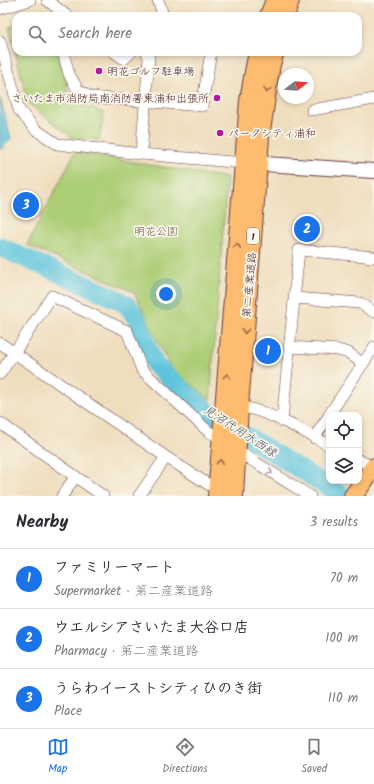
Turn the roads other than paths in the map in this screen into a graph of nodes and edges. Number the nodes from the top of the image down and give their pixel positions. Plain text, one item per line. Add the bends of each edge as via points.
1 (30, 0) edge
2 (46, 0) edge
3 (158, 0) edge
4 (275, 0) edge
5 (290, 0) edge
6 (0, 9) edge
7 (62, 12) edge
8 (161, 12) edge
9 (270, 12) edge
10 (286, 12) edge
11 (0, 41) edge
12 (64, 56) edge
13 (148, 56) edge
14 (210, 56) edge
15 (257, 56) edge
16 (273, 56) edge
17 (374, 99) edge
18 (145, 102) junction
19 (312, 110) dead end
20 (141, 154) junction
21 (252, 163) junction
22 (374, 171) edge
23 (374, 257) edge
24 (294, 298) junction
25 (374, 312) edge
26 (0, 344) edge
27 (289, 347) junction
28 (374, 347) edge
29 (15, 353) junction
30 (363, 364) junction
31 (0, 374) edge
32 (331, 412) edge
33 (326, 420) edge
34 (282, 421) junction
35 (0, 424) edge
36 (231, 428) junction
37 (314, 438) junction
38 (326, 444) edge
39 (166, 457) junction
40 (362, 461) edge
41 (374, 467) edge
42 (75, 476) junction
43 (356, 491) edge
44 (217, 493) edge
45 (62, 496) edge
46 (103, 496) edge
47 (139, 496) edge
48 (234, 496) edge
49 (310, 496) edge

1 - 6 street
2 - 7 street
3 - 8 street
4 - 9 main road
5 - 10 main road
11 - 20 street via 19,110 35,129 57,144
12 - 18 street via 69,74 78,90 90,97
13 - 18 street
14 - 18 street via 202,106
15 - 21 main road, 第二産業道路 / 1 via 249,101
16 -> 21 main road, 第二産業道路 / 1 via 262,130
17 - 19 street
18 - 20 street
20 - 21 street
21 - 22 street
21 - 36 main road, 第二産業道路 / 1
23 - 24 street via 299,250
24 - 25 street via 360,303
24 - 27 street
26 - 29 street
27 - 30 street via 338,350 349,353
27 - 34 street
28 - 30 street
29 - 31 street
29 - 36 street via 52,296 127,331 142,370 209,432
29 - 39 street
30 - 32 street
33 - 37 street
34 - 36 street via 250,407
34 - 37 street
35 - 42 street
44 -> 36 main road, 第二産業道路 / 1
36 - 48 main road, 第二産業道路 / 1
36 -> 49 street
37 - 38 street
39 - 44 street
39 - 47 street
40 - 41 street
41 - 43 main road
42 - 45 street
42 - 46 street

